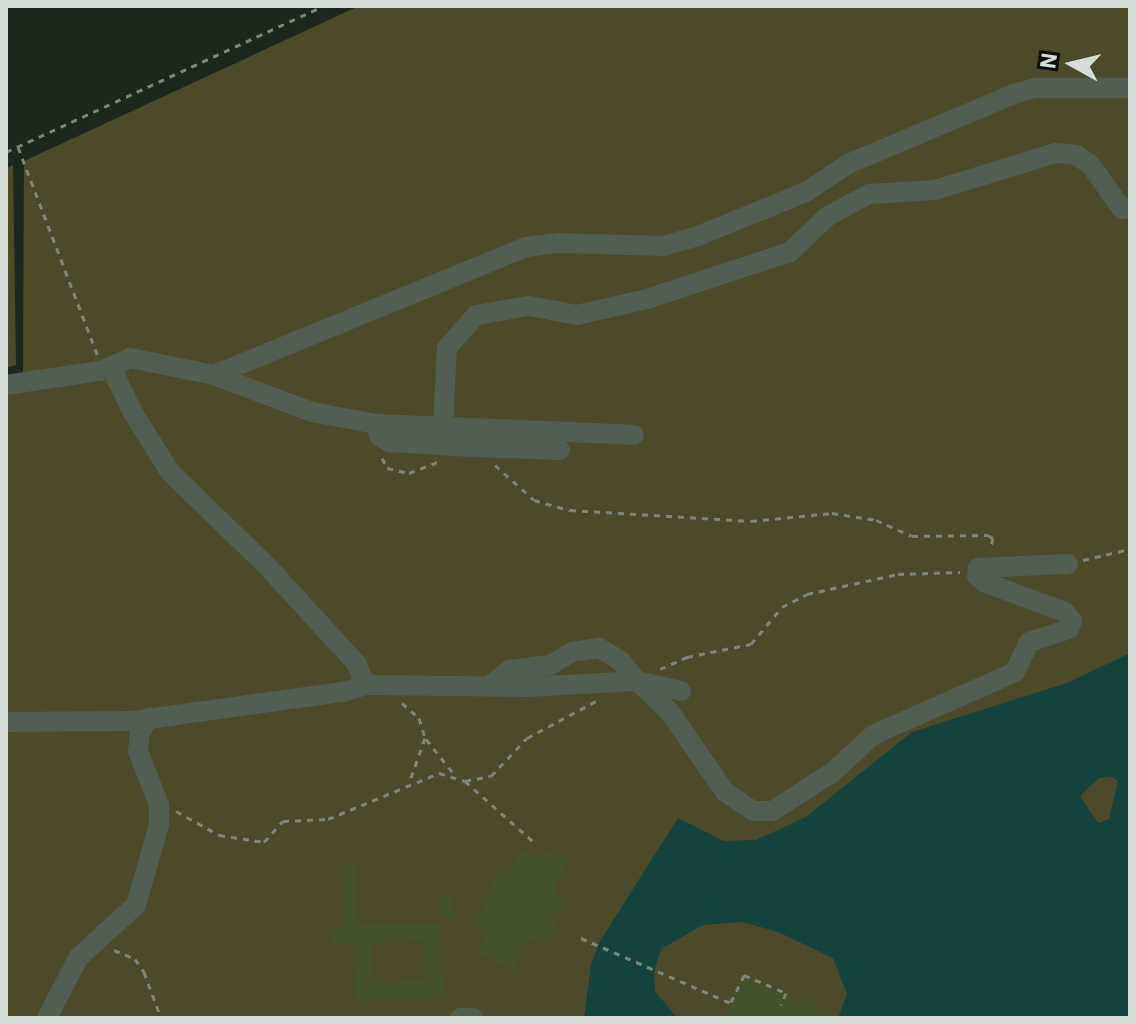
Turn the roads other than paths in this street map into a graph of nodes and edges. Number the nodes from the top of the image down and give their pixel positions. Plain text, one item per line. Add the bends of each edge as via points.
1 (1130, 88) edge
2 (1130, 207) edge
3 (109, 368) junction
4 (214, 375) junction
5 (6, 385) edge
6 (376, 424) junction
7 (443, 429) junction
8 (634, 435) dead end
9 (560, 450) dead end
10 (1068, 564) road end
11 (637, 681) junction
12 (374, 684) junction
13 (490, 686) junction
14 (681, 691) dead end
15 (149, 718) junction
16 (6, 722) edge
17 (47, 1018) edge
18 (460, 1018) edge
19 (473, 1018) edge

1 - 4 lane via 1035,88 1014,94 828,173 806,192 698,236 645,247 526,247
2 - 7 lane via 1122,209 1090,164 1076,155 1055,153 935,190 869,194 828,216 790,252 647,299 577,315 529,306 476,315 447,348
3 - 4 lane via 137,358
3 - 5 lane
3 - 12 lane via 170,472 267,566
4 - 6 lane via 312,412
6 - 7 lane
6 - 9 lane via 379,436 389,442
7 - 8 lane
10 - 11 lane via 978,568 977,576 986,583 1065,612 1072,621 1069,629 1029,642 1015,672 873,735 833,772 779,809 753,811 725,792 669,711
11 - 13 lane
11 - 13 lane via 621,661 599,648 572,652 550,665 509,670
11 - 14 lane
12 - 13 lane
12 - 15 lane
15 - 16 lane
15 - 17 lane via 140,732 138,751 159,805 136,905 78,958
18 - 19 lane

